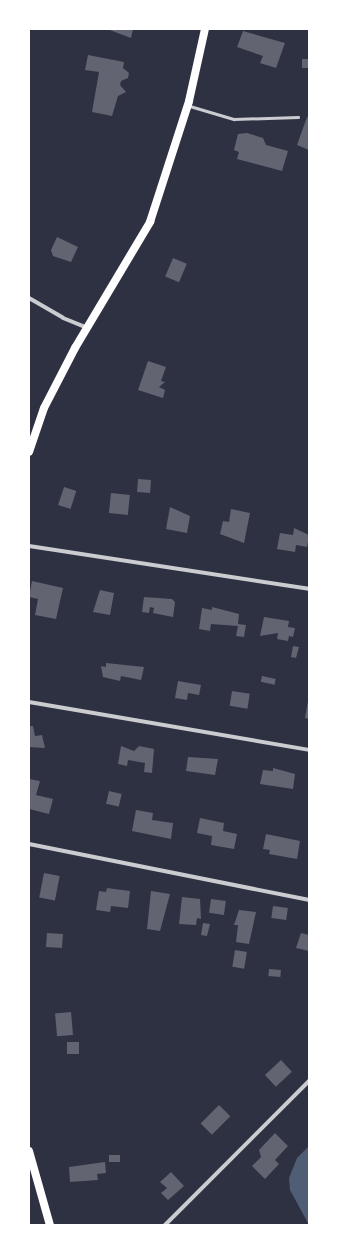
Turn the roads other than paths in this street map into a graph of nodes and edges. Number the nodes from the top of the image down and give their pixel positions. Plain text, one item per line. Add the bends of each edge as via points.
1 (204, 29) edge
2 (187, 105) junction
3 (298, 117) dead end
4 (29, 298) edge
5 (88, 328) junction
6 (29, 452) edge
7 (29, 546) edge
8 (309, 588) edge
9 (29, 702) edge
10 (309, 750) edge
11 (29, 844) edge
12 (309, 900) edge
13 (309, 1081) edge
14 (29, 1151) edge
15 (50, 1225) edge
16 (165, 1225) edge

1 - 2 main road
2 - 3 lane via 234,119
2 - 5 main road via 150,222
4 - 5 street via 63,318
5 - 6 main road via 44,408
7 - 8 street
9 - 10 street
11 - 12 street
13 - 16 street
14 - 15 main road

